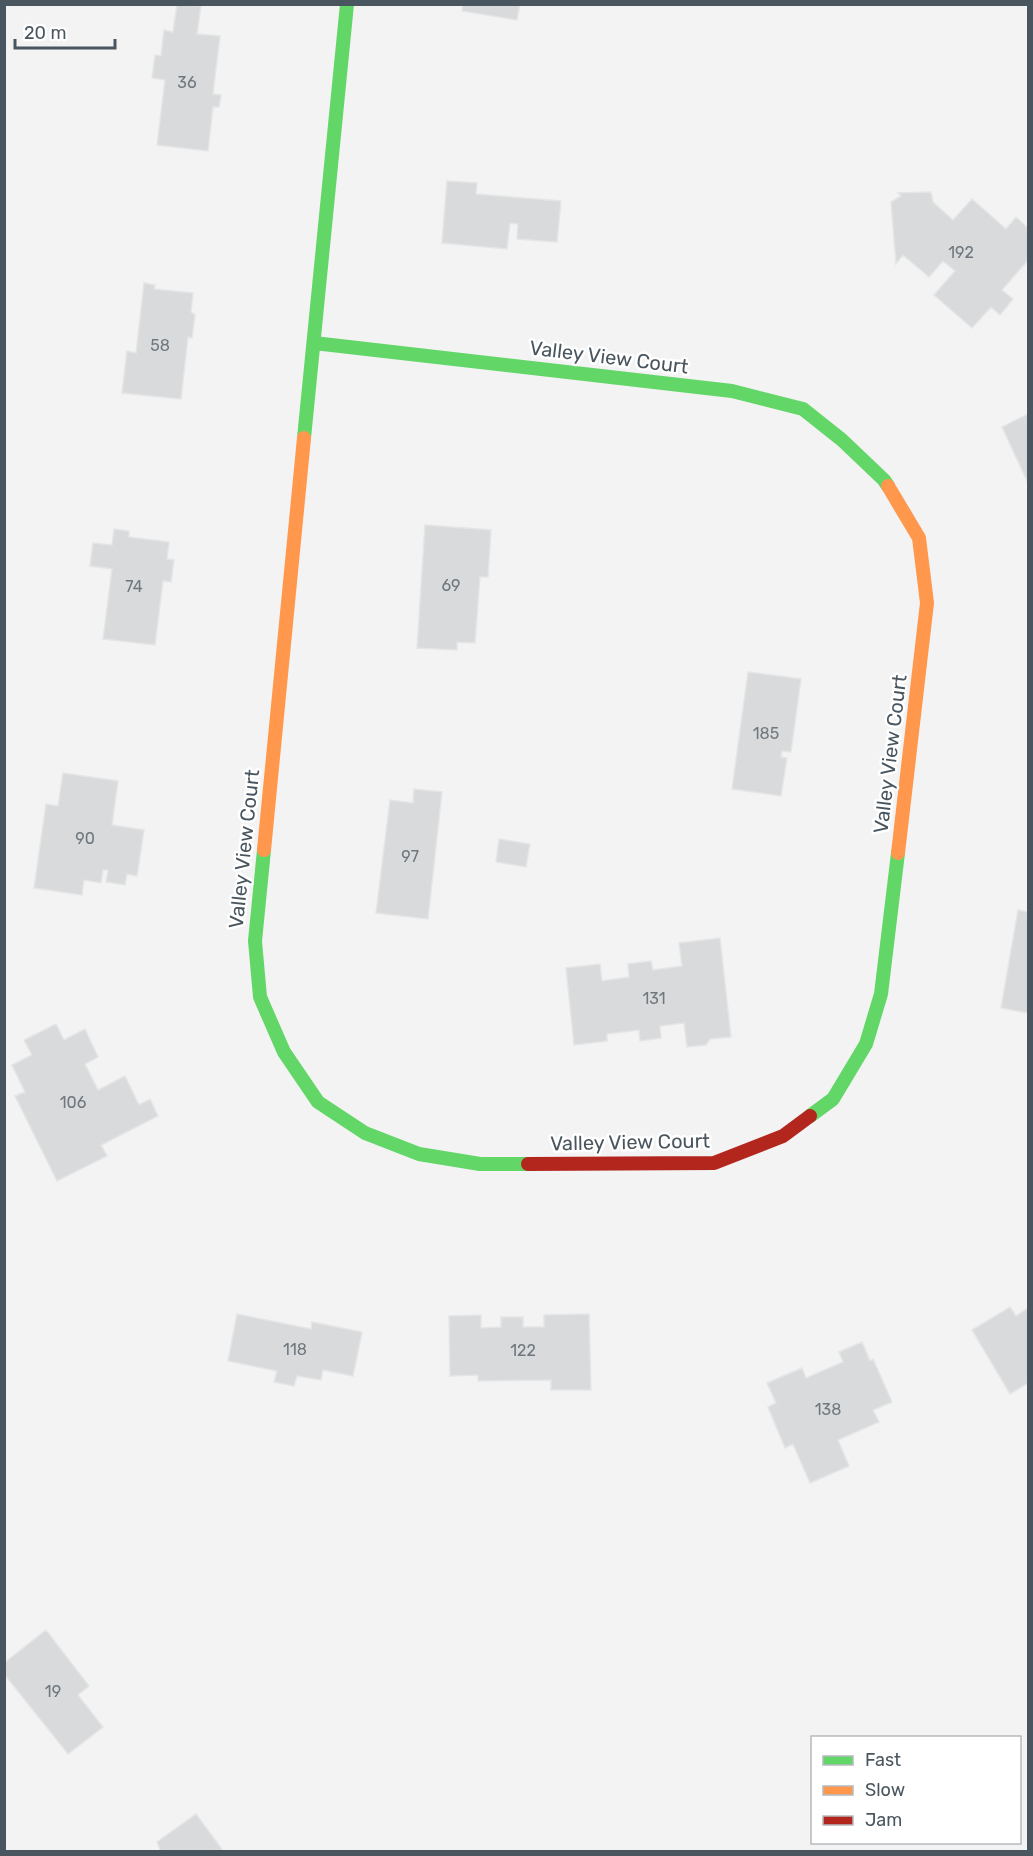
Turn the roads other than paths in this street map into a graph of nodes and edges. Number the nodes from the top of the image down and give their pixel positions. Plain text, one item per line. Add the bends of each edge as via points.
1 (347, 4) edge
2 (314, 343) junction

1 - 2 street, Valley View Court
2 - 2 street, Valley View Court via 255,941 260,997 284,1052 318,1102 365,1133 419,1154 480,1164 714,1163 783,1136 833,1099 866,1044 881,994 927,603 919,538 884,480 803,409 732,391

